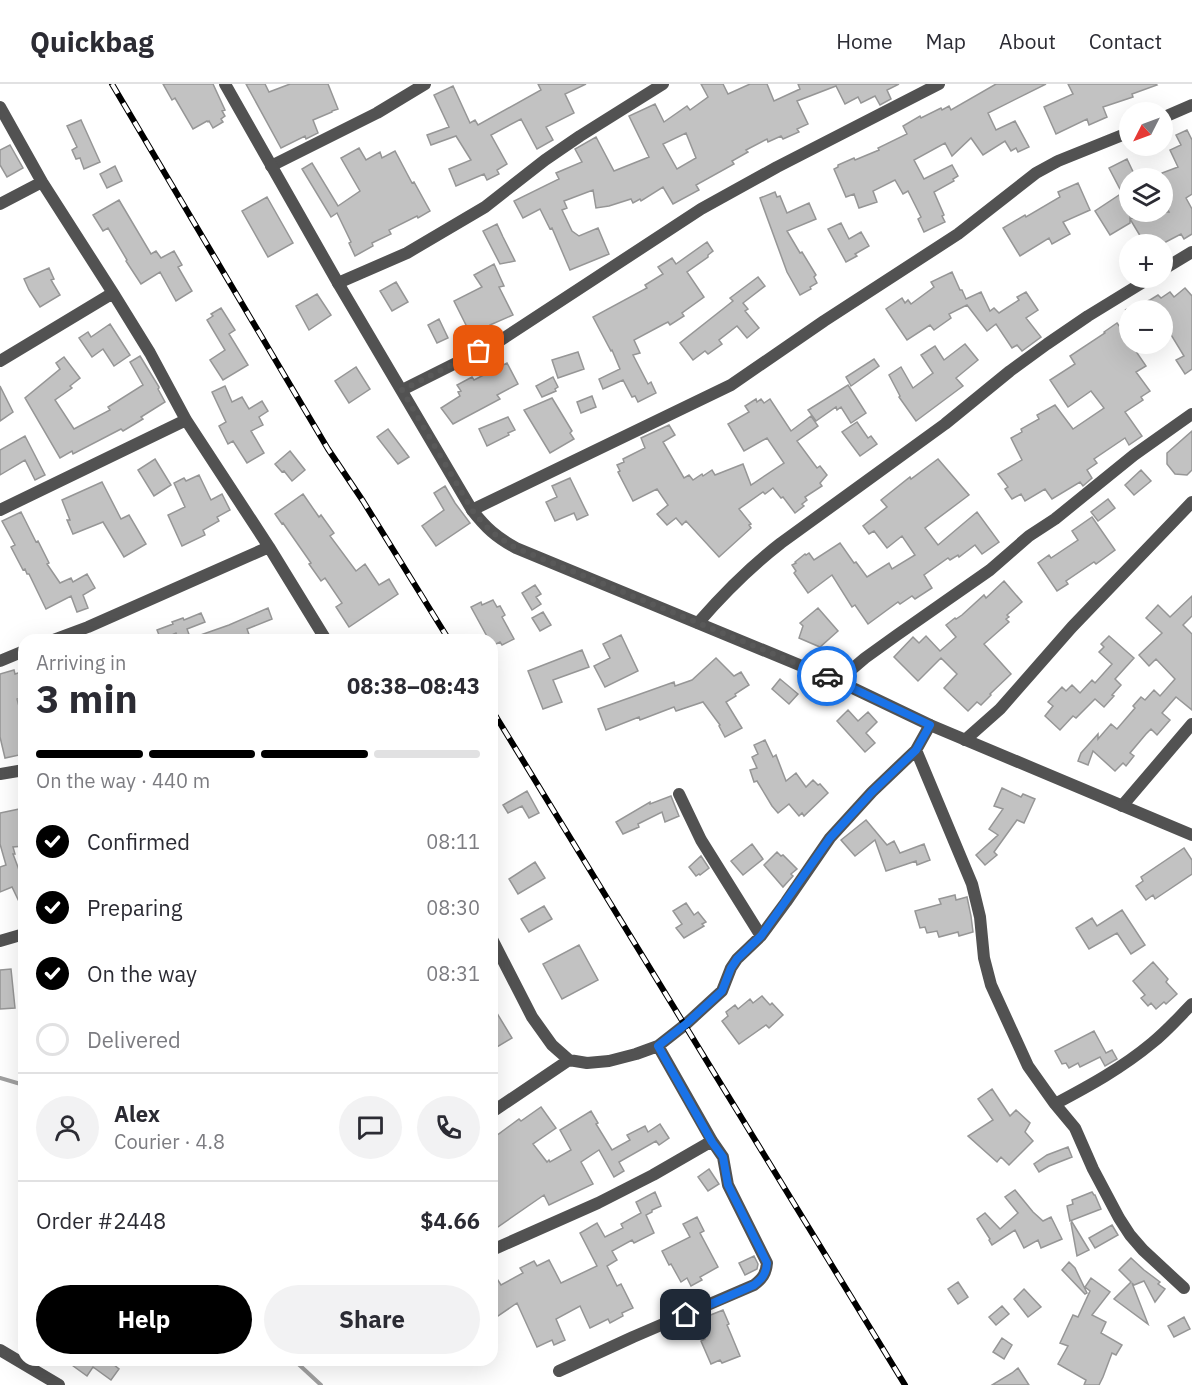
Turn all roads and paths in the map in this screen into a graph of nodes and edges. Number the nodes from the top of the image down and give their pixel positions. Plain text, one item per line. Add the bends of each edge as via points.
1 (225, 84) edge
2 (425, 84) edge
3 (663, 84) edge
4 (939, 84) edge
5 (1192, 105) edge
6 (0, 107) edge
7 (1173, 113) edge
8 (1119, 136) edge
9 (271, 166) junction
10 (42, 182) junction
11 (0, 204) edge
12 (1192, 252) edge
13 (1173, 263) edge
14 (338, 283) junction
15 (1134, 288) edge
16 (113, 293) junction
17 (0, 361) edge
18 (402, 390) junction
19 (1192, 414) edge
20 (186, 420) junction
21 (1192, 502) edge
22 (0, 510) edge
23 (472, 510) junction
24 (269, 547) junction
25 (698, 623) junction
26 (69, 634) edge
27 (322, 634) edge
28 (18, 653) edge
29 (0, 660) edge
30 (838, 681) junction
31 (1192, 724) edge
32 (930, 725) junction
33 (965, 740) junction
34 (916, 750) junction
35 (18, 771) edge
36 (0, 774) edge
37 (680, 794) dead end
38 (1122, 806) junction
39 (1192, 835) edge
40 (18, 936) edge
41 (761, 936) junction
42 (0, 941) edge
43 (498, 951) edge
44 (1192, 1004) edge
45 (658, 1046) junction
46 (569, 1060) junction
47 (1055, 1104) junction
48 (498, 1108) edge
49 (712, 1142) junction
50 (498, 1247) edge
51 (1184, 1288) dead end
52 (0, 1350) edge
53 (18, 1361) edge
54 (27, 1366) edge
55 (559, 1371) dead end
56 (59, 1385) edge

1 - 9 street
2 - 9 street via 377,113
3 - 14 street via 545,160 485,207 407,253
4 - 18 street via 701,209 498,342
5 - 7 street
6 - 10 street
8 - 23 street via 1036,173 958,234 731,385
9 - 14 street
10 - 11 street
10 - 16 street
12 - 13 street
14 - 18 street
15 - 25 street via 1047,344 756,562
16 - 17 street
16 - 20 street
18 - 23 street
19 - 30 street
20 - 22 street
20 - 24 street
21 - 33 street via 1000,709
23 - 25 street via 486,528 516,548
24 - 26 street
24 - 27 street
25 - 30 street
28 - 29 street
30 - 32 street
31 - 38 street
32 - 33 street
32 - 34 street
33 - 38 street
34 - 41 street via 830,838
34 - 47 street via 972,884 992,985 1028,1066
35 - 36 street
37 - 41 street via 705,847
38 - 39 street
40 - 42 street
41 - 45 street via 737,959 722,991
43 - 46 street via 532,1017 552,1045
44 - 47 street via 1154,1042 1097,1082
45 - 46 street via 609,1061
45 - 49 street
46 - 48 street
47 - 51 street via 1075,1128 1130,1235
49 - 50 street via 598,1203
49 - 55 street via 723,1157 728,1185 767,1263 762,1280
52 - 53 street
54 - 56 street

